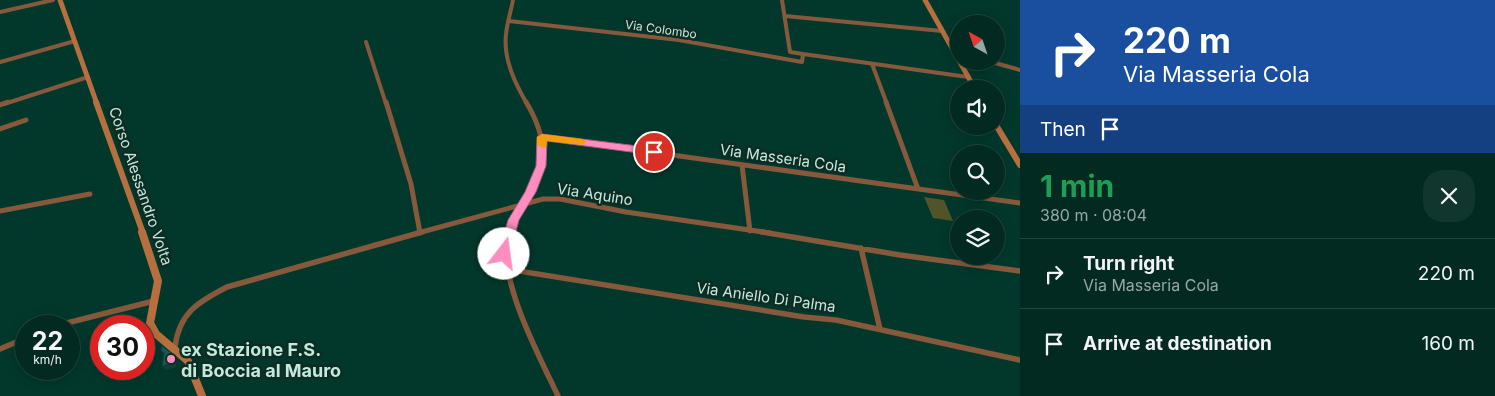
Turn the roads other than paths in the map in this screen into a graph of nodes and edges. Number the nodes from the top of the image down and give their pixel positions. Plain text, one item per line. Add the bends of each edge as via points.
1 (53, 0) edge
2 (60, 0) edge
3 (513, 0) edge
4 (782, 0) edge
5 (925, 0) edge
6 (0, 12) edge
7 (785, 16) junction
8 (509, 21) junction
9 (942, 31) junction
10 (75, 40) junction
11 (366, 42) dead end
12 (950, 43) edge
13 (803, 54) junction
14 (0, 62) edge
15 (872, 64) junction
16 (1005, 66) edge
17 (965, 70) edge
18 (1020, 70) edge
19 (88, 77) junction
20 (968, 77) junction
21 (970, 80) edge
22 (0, 105) edge
23 (26, 120) dead end
24 (0, 129) edge
25 (1002, 135) edge
26 (542, 137) junction
27 (742, 165) junction
28 (1020, 165) edge
29 (918, 189) junction
30 (90, 194) dead end
31 (1020, 203) edge
32 (523, 205) junction
33 (0, 211) edge
34 (750, 231) junction
35 (420, 233) junction
36 (861, 248) junction
37 (507, 269) junction
38 (1020, 271) edge
39 (154, 301) junction
40 (80, 320) edge
41 (880, 329) junction
42 (15, 343) edge
43 (175, 347) junction
44 (0, 349) edge
45 (1020, 360) edge
46 (202, 396) edge
47 (558, 396) edge

1 - 6 street
2 - 10 main road, Corso Alessandro Volta
3 - 8 street
4 - 7 street
5 - 9 main road
7 - 9 street
7 - 13 street via 790,52
8 - 13 street, Via Colombo via 678,40 802,62
8 - 26 street via 505,41 509,63
9 - 12 main road
10 - 14 street
10 - 19 main road, Corso Alessandro Volta
11 - 35 street via 401,145
13 - 15 street, Via Colombo
15 - 20 street, Via Colombo
15 - 29 street
16 - 18 street
17 - 20 main road
19 - 22 street
19 - 39 main road, Corso Alessandro Volta via 157,274
20 - 21 main road
23 - 24 street
25 - 28 main road
26 - 27 street, Via Masseria Cola
26 - 32 street via 541,166
27 - 29 street, Via Masseria Cola
27 - 34 street
29 - 31 street, Via Masseria Cola
30 - 33 street
32 - 34 street, Via Aquino via 543,199 560,200
32 - 35 street, Via Aquino
32 - 37 street via 506,242
34 - 36 street, Via Aquino
35 - 43 street, Via Aquino via 228,286 185,317
36 - 38 street, Via Aquino
36 - 41 street
37 - 41 street, Via Aniello Di Palma
37 - 47 street via 531,336
39 - 40 street
39 - 43 main road, Corso Alessandro Volta via 152,329 160,339
41 - 45 street, Via Aniello Di Palma
42 - 44 street
43 - 46 main road, Corso Alessandro Volta via 192,367

